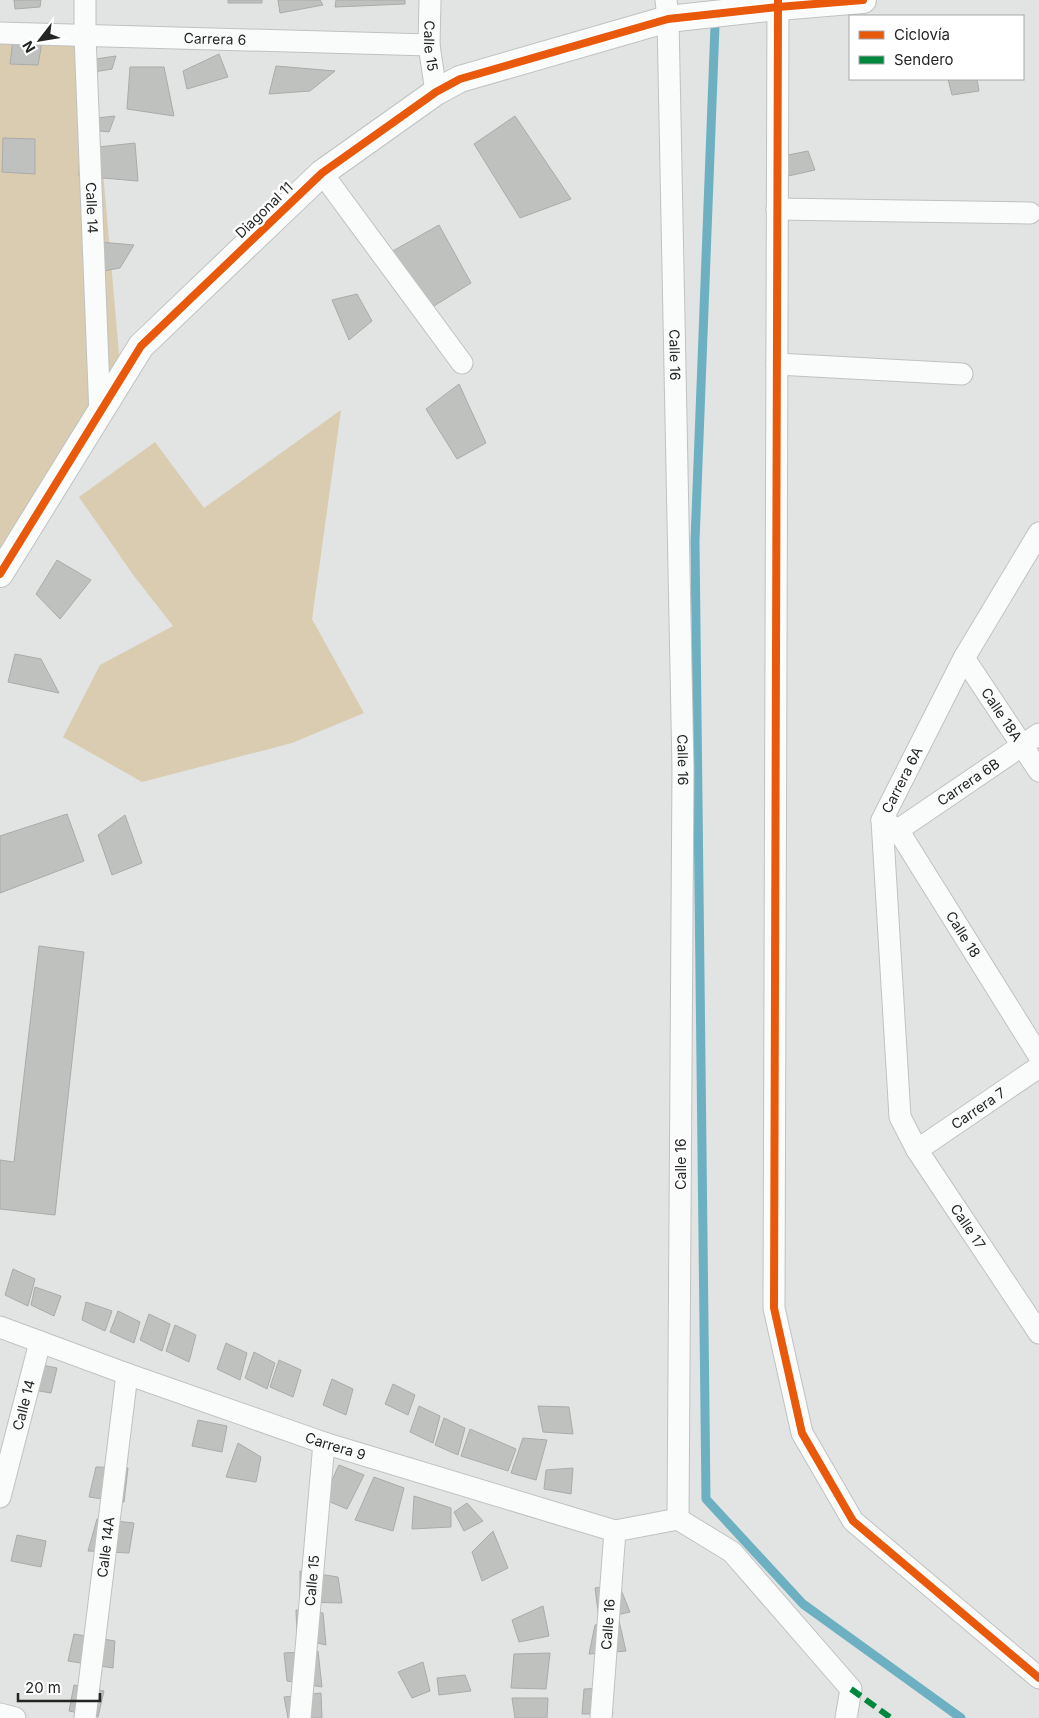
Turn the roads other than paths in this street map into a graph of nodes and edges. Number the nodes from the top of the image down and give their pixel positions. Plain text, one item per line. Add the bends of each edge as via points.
1 (85, 0) edge
2 (430, 0) edge
3 (863, 0) edge
4 (771, 5) edge
5 (673, 12) edge
6 (0, 33) edge
7 (85, 36) junction
8 (430, 45) junction
9 (436, 92) junction
10 (322, 173) junction
11 (777, 209) junction
12 (1030, 213) dead end
13 (462, 363) dead end
14 (777, 364) junction
15 (962, 374) dead end
16 (100, 415) junction
17 (1039, 533) edge
18 (0, 574) edge
19 (964, 658) junction
20 (1031, 740) edge
21 (1039, 771) edge
22 (890, 825) junction
23 (1039, 1056) edge
24 (1039, 1067) edge
25 (900, 1117) joint
26 (917, 1150) junction
27 (0, 1327) edge
28 (1039, 1333) edge
29 (40, 1342) junction
30 (127, 1374) junction
31 (324, 1443) junction
32 (0, 1497) edge
33 (678, 1519) junction
34 (615, 1531) junction
35 (1039, 1678) edge
36 (0, 1714) edge
37 (15, 1718) edge
38 (85, 1718) edge
39 (300, 1718) edge
40 (601, 1718) edge
41 (846, 1718) edge

1 - 7 street, Calle 14
2 - 8 street, Calle 15
3 - 4 street
4 - 5 street
4 - 11 street
5 - 9 street, Diagonal 11 via 460,79
5 - 33 street, Calle 16 via 683,769
6 - 7 street, Carrera 6
7 - 8 street, Carrera 6
7 - 16 street, Calle 14
8 - 9 street, Calle 15
9 - 10 street, Diagonal 11
10 - 13 street
10 - 16 street, Diagonal 11 via 142,346
11 - 12 street
11 - 14 street
14 - 15 street
14 - 35 street via 774,1308 802,1433 853,1521
16 - 18 street, Diagonal 11
17 - 19 street, Carrera 6A
19 - 20 street, Calle 18A
19 - 22 street, Carrera 6A
20 - 21 street, Calle 18A
20 - 22 street, Carrera 6B
22 - 23 street, Calle 18
22 - 25 street, Carrera 6A
24 - 26 street, Carrera 7
25 - 26 street, Calle 17
26 - 28 street, Calle 17
27 - 29 street, Carrera 9
29 - 30 street, Carrera 9
29 - 32 street, Calle 14
30 - 31 street, Carrera 9
30 - 38 street, Calle 14A
31 - 34 street, Carrera 9
31 - 39 street, Calle 15
33 - 34 street, Carrera 9
33 - 41 street via 732,1552 851,1689
34 - 40 street, Calle 16
36 - 37 street

